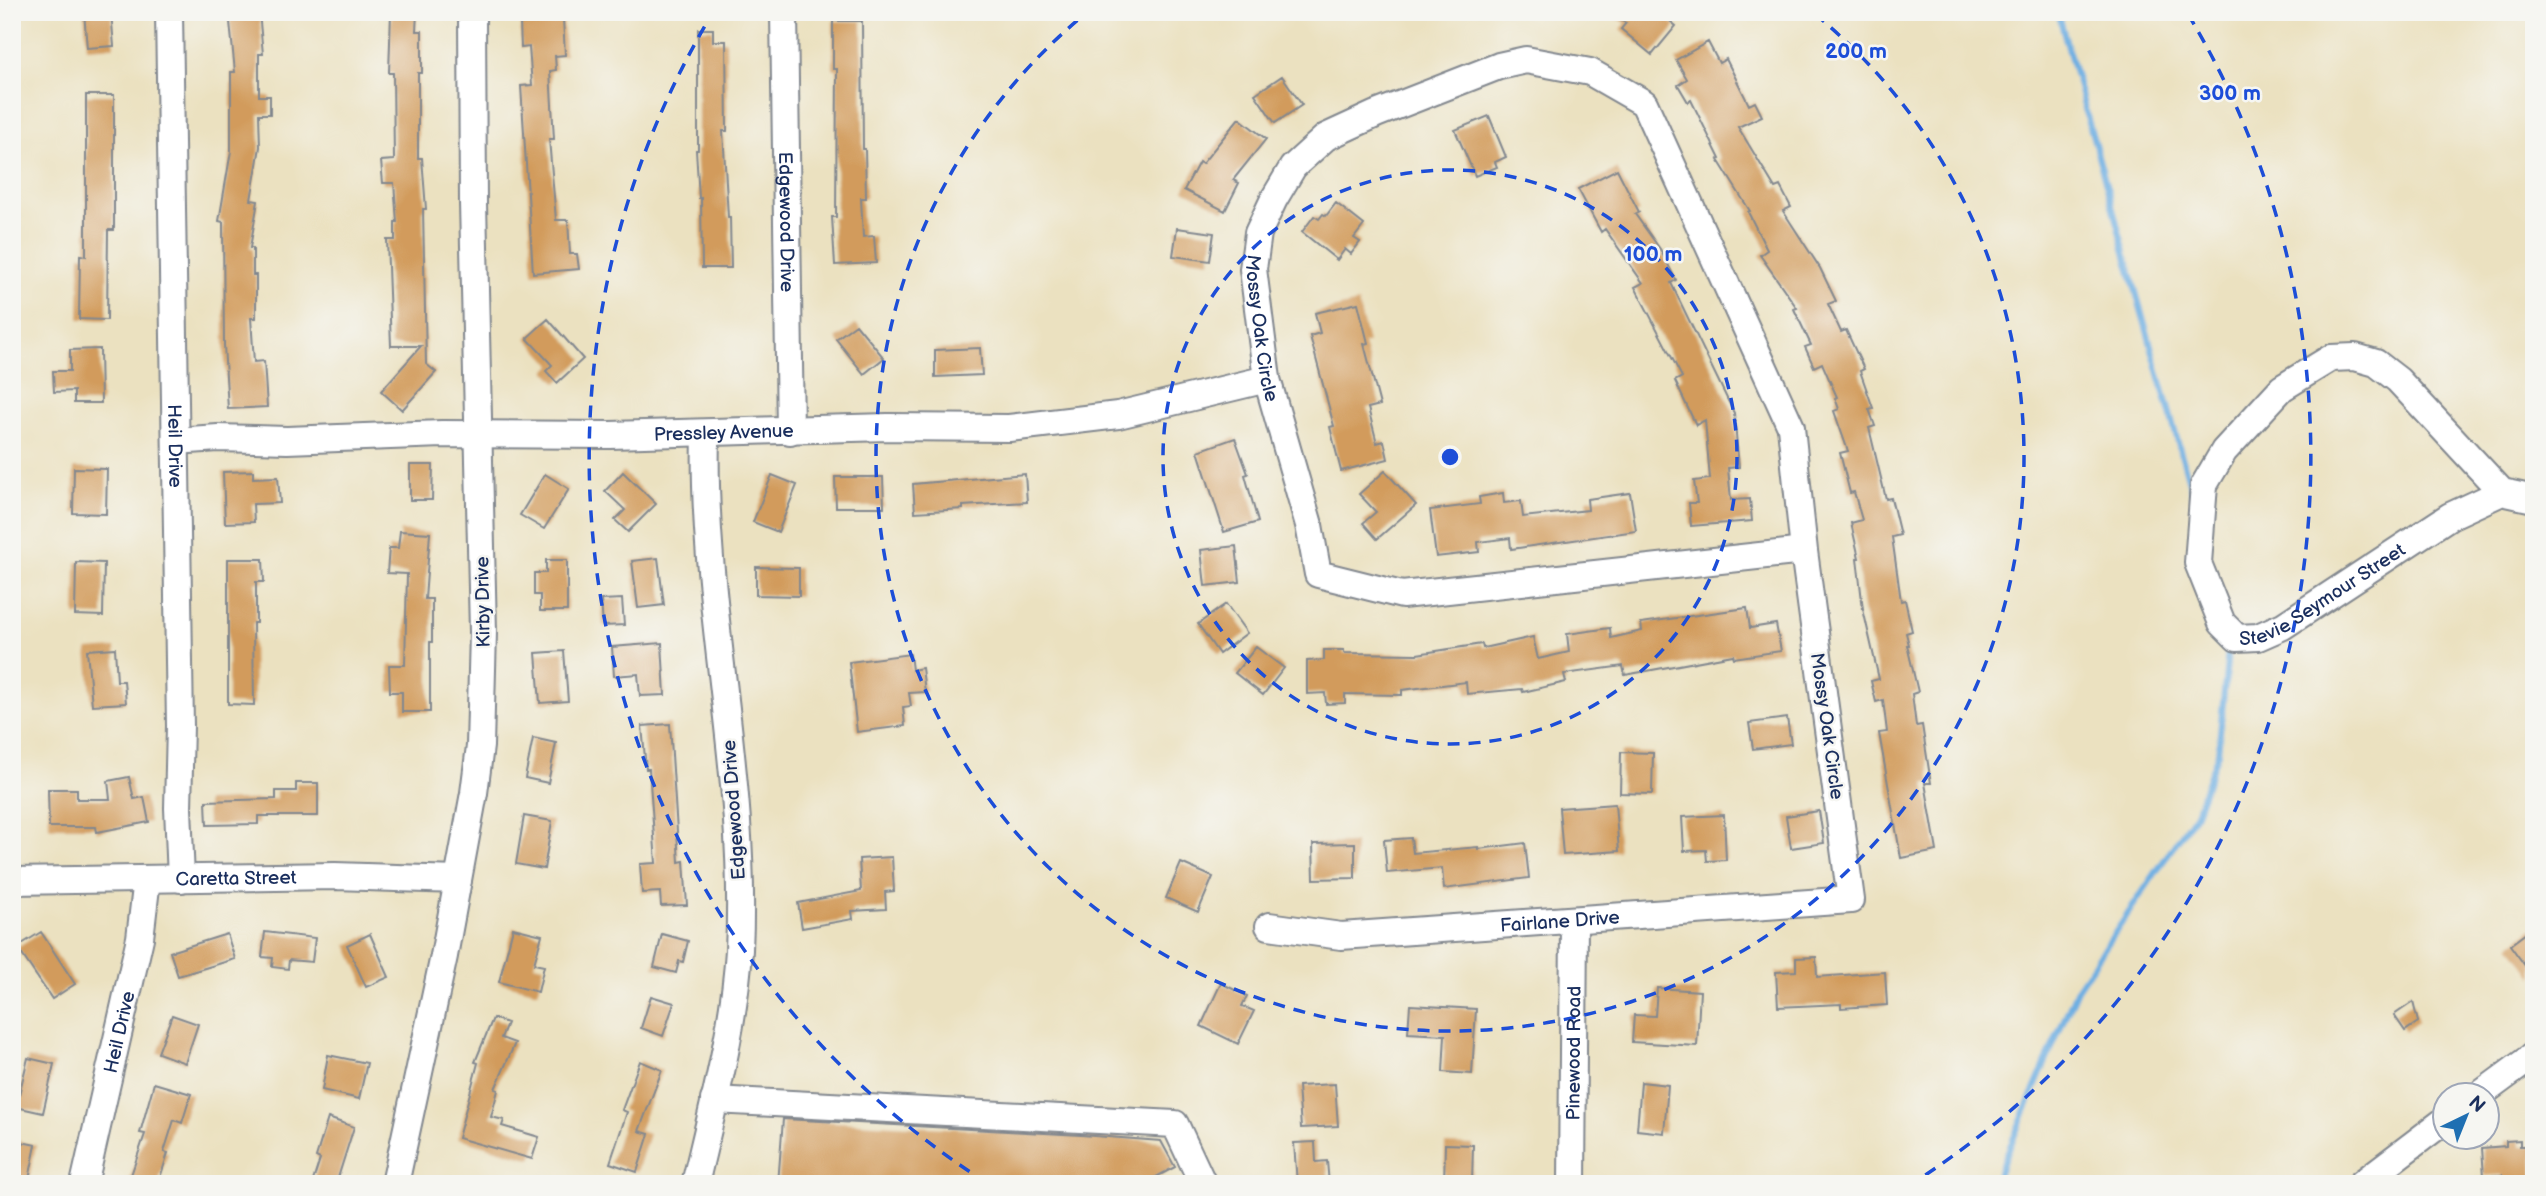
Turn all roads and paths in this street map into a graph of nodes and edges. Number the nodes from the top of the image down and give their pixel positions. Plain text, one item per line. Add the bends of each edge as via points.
1 (169, 12) edge
2 (472, 12) edge
3 (784, 12) edge
4 (1268, 379) junction
5 (790, 431) junction
6 (706, 433) junction
7 (478, 434) junction
8 (176, 441) junction
9 (2502, 492) junction
10 (2534, 499) edge
11 (1804, 551) junction
12 (147, 879) junction
13 (181, 879) junction
14 (458, 880) junction
15 (12, 881) edge
16 (1851, 900) joint
17 (1574, 921) junction
18 (1269, 926) dead end
19 (2534, 1055) edge
20 (2500, 1080) edge
21 (714, 1100) junction
22 (2430, 1132) edge
23 (84, 1184) edge
24 (395, 1184) edge
25 (695, 1184) edge
26 (1203, 1184) edge
27 (1572, 1184) edge
28 (2361, 1184) edge

1 - 8 street, Heil Drive
2 - 7 street, Kirby Drive
3 - 5 street, Edgewood Drive
4 - 5 street, Pressley Avenue via 1118,415 1009,428
4 - 11 street, Mossy Oak Circle via 1318,574 1402,596
4 - 11 street, Mossy Oak Circle via 1254,269 1258,233 1293,167 1326,137 1500,66 1526,60 1590,72 1644,103 1722,271 1791,427
5 - 6 street, Pressley Avenue
6 - 7 street, Pressley Avenue
6 - 21 street, Edgewood Drive via 714,589 738,859 732,1018
7 - 8 street, Pressley Avenue
7 - 14 street, Kirby Drive via 483,632 480,746
8 - 13 street, Heil Drive
9 - 9 street, Stevie Seymour Street via 2398,380 2376,363 2355,357 2331,358 2282,387 2224,451 2204,485 2198,564 2222,622 2237,638 2258,637 2283,626 2450,516
9 - 10 street
11 - 16 street, Mossy Oak Circle
12 - 13 street, Caretta Street
12 - 15 street, Caretta Street
12 - 23 street, Heil Drive via 140,939
13 - 14 street, Caretta Street via 335,876
14 - 24 street, Kirby Drive
16 - 17 street, Fairlane Drive
17 - 18 street, Fairlane Drive via 1341,936
17 - 27 street, Pinewood Road
19 - 20 street
21 - 25 street, Edgewood Drive
21 - 26 street via 1175,1124
22 - 28 street

